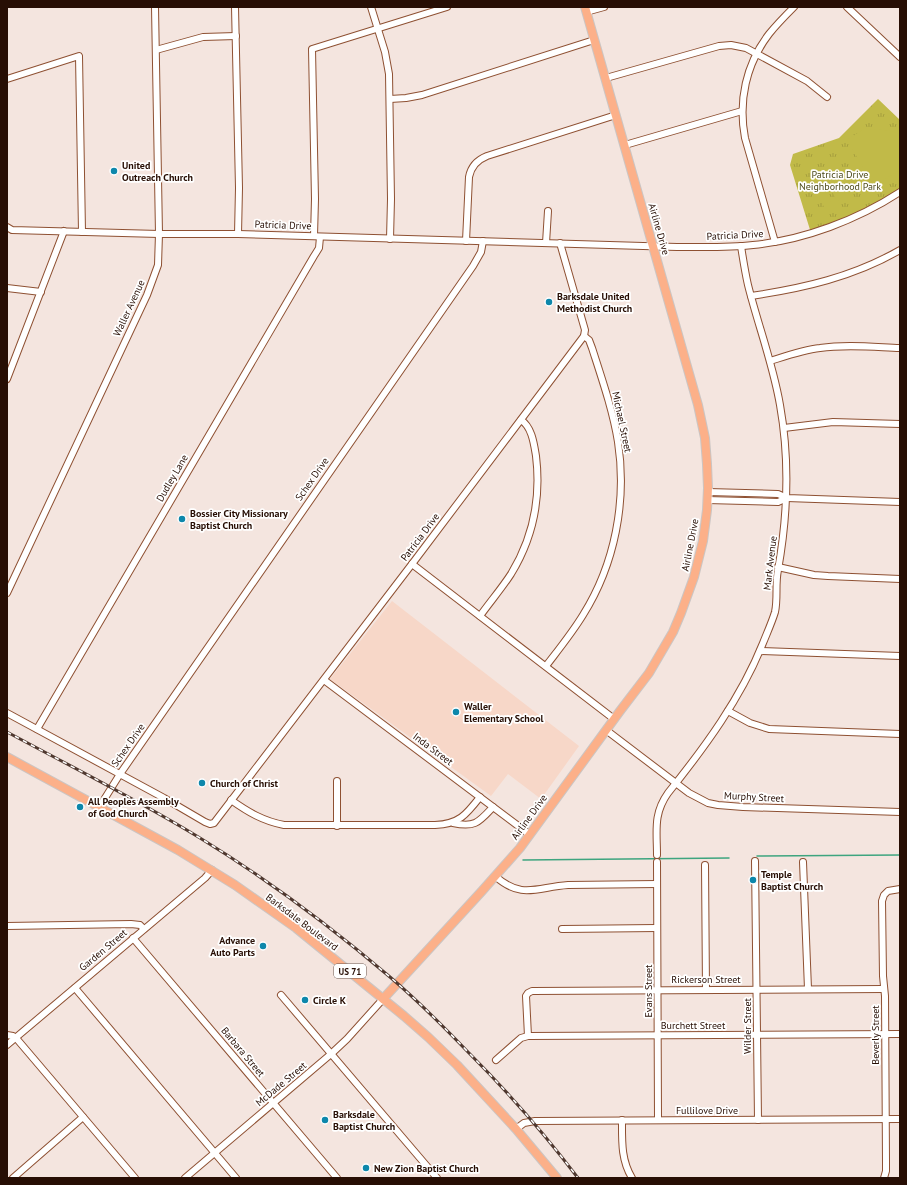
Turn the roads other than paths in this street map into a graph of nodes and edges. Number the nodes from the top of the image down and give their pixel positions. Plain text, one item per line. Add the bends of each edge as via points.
1 (155, 7) edge
2 (235, 7) edge
3 (372, 7) edge
4 (447, 7) edge
5 (604, 7) edge
6 (794, 7) edge
7 (847, 7) edge
8 (586, 10) edge
9 (378, 29) junction
10 (236, 36) junction
11 (594, 40) junction
12 (156, 50) junction
13 (756, 54) junction
14 (900, 57) edge
15 (606, 78) junction
16 (7, 79) edge
17 (827, 97) dead end
18 (390, 99) junction
19 (742, 112) junction
20 (616, 115) junction
21 (625, 145) junction
22 (900, 192) edge
23 (548, 211) dead end
24 (7, 227) edge
25 (64, 231) junction
26 (82, 232) junction
27 (159, 234) junction
28 (238, 234) junction
29 (317, 237) junction
30 (390, 238) junction
31 (466, 241) junction
32 (483, 241) junction
33 (775, 242) junction
34 (546, 243) junction
35 (560, 243) junction
36 (654, 246) junction
37 (741, 246) junction
38 (900, 250) edge
39 (7, 288) edge
40 (41, 292) junction
41 (751, 296) junction
42 (584, 336) junction
43 (900, 348) edge
44 (770, 361) junction
45 (8, 372) edge
46 (7, 379) edge
47 (521, 420) junction
48 (900, 424) edge
49 (784, 428) junction
50 (707, 496) junction
51 (787, 498) junction
52 (900, 502) edge
53 (412, 564) junction
54 (778, 567) junction
55 (900, 579) edge
56 (7, 593) edge
57 (480, 616) junction
58 (760, 651) junction
59 (900, 656) edge
60 (546, 666) junction
61 (324, 680) junction
62 (728, 711) junction
63 (7, 713) edge
64 (614, 719) junction
65 (37, 729) junction
66 (606, 730) junction
67 (900, 734) edge
68 (7, 757) edge
69 (120, 774) junction
70 (337, 780) dead end
71 (675, 784) junction
72 (480, 797) junction
73 (231, 800) junction
74 (100, 806) junction
75 (493, 806) junction
76 (900, 812) edge
77 (453, 823) junction
78 (337, 826) junction
79 (529, 834) junction
80 (657, 855) dead end
81 (755, 861) dead end
82 (657, 862) dead end
83 (803, 862) dead end
84 (705, 865) dead end
85 (212, 870) junction
86 (495, 876) junction
87 (657, 884) junction
88 (900, 889) edge
89 (7, 926) edge
90 (657, 928) junction
91 (144, 929) junction
92 (562, 929) dead end
93 (133, 938) junction
94 (75, 988) junction
95 (757, 989) junction
96 (808, 989) junction
97 (884, 989) junction
98 (658, 990) junction
99 (706, 990) junction
100 (281, 995) dead end
101 (383, 998) junction
102 (900, 1034) edge
103 (7, 1035) edge
104 (658, 1035) junction
105 (757, 1035) junction
106 (886, 1035) junction
107 (528, 1036) junction
108 (16, 1038) junction
109 (7, 1045) edge
110 (331, 1054) junction
111 (496, 1060) dead end
112 (274, 1103) junction
113 (83, 1117) junction
114 (886, 1119) junction
115 (900, 1119) edge
116 (622, 1120) junction
117 (658, 1120) junction
118 (758, 1120) junction
119 (516, 1129) junction
120 (215, 1153) junction
121 (13, 1178) edge
122 (135, 1178) edge
123 (185, 1178) edge
124 (236, 1178) edge
125 (337, 1178) edge
126 (437, 1178) edge
127 (557, 1178) edge
128 (632, 1178) edge
129 (884, 1178) edge

1 - 12 street, Waller Avenue
2 - 10 street
3 - 9 street
4 - 9 street
5 - 8 street
6 - 13 street via 768,35
7 - 14 street
8 - 11 main road, Airline Drive
9 - 18 street via 388,63
9 - 29 street, Dudley Lane via 312,49
10 - 12 street via 198,38
10 - 28 street
11 - 15 main road, Airline Drive
11 - 18 street via 422,95
12 - 27 street, Waller Avenue
13 - 15 street via 742,47 726,45
13 - 17 street via 807,81
13 - 19 street via 746,80
15 - 20 main road, Airline Drive
16 - 26 street via 79,56
18 - 30 street
19 - 21 street
19 - 33 street via 745,138
20 - 21 main road, Airline Drive
20 - 31 street via 477,161 469,177
21 - 36 main road, Airline Drive
22 - 33 street, Patricia Drive via 868,211 840,223
23 - 34 street
24 - 25 street, Patricia Drive via 12,230
25 - 26 street, Patricia Drive
25 - 40 street
26 - 27 street, Patricia Drive
27 - 28 street, Patricia Drive
27 - 56 street, Waller Avenue via 158,265 152,284
28 - 29 street, Patricia Drive
29 - 30 street, Patricia Drive
29 - 65 street, Dudley Lane via 318,248 314,256
30 - 31 street, Patricia Drive
31 - 32 street, Patricia Drive
32 - 34 street, Patricia Drive
32 - 69 street, Schex Drive via 481,252 473,266
33 - 37 street, Patricia Drive
34 - 35 street, Patricia Drive
35 - 36 street, Patricia Drive
35 - 42 street via 585,330
36 - 37 street, Patricia Drive
36 - 50 main road, Airline Drive via 698,404 706,451
37 - 41 street, Mark Avenue
38 - 41 street via 835,278 798,288
39 - 40 street
40 - 45 street
41 - 44 street, Mark Avenue
42 - 47 street, Patricia Drive
42 - 60 street, Michael Street via 592,348 616,432 621,489 619,509 613,545 596,592 577,625
43 - 44 street via 829,347
44 - 49 street, Mark Avenue
45 - 46 street
47 - 53 street, Patricia Drive
47 - 57 street via 528,426 535,452 535,511 527,540 515,566
48 - 49 street via 833,422
49 - 51 street, Mark Avenue
50 - 51 street via 778,494
50 - 64 main road, Airline Drive via 699,559 681,613 650,673
51 - 52 street
51 - 54 street, Mark Avenue
53 - 57 street
53 - 61 street, Patricia Drive
54 - 55 street via 814,575
54 - 58 street, Mark Avenue via 774,612
57 - 60 street
58 - 59 street
58 - 62 street, Mark Avenue
60 - 64 street
61 - 72 street, Inda Street
61 - 73 street, Patricia Drive
62 - 67 street via 750,723 769,729
62 - 71 street, Mark Avenue
63 - 65 street
64 - 66 main road, Airline Drive
65 - 69 street
66 - 71 street, Murphy Street
66 - 79 main road, Airline Drive
68 - 74 main road, Barksdale Boulevard / US 71
69 - 73 street, Patricia Drive via 210,824 216,821
69 - 74 street, Schex Drive
70 - 78 street
71 - 76 street, Murphy Street via 700,799 718,805 743,808
71 - 80 street, Mark Avenue via 658,813
72 - 75 street, Inda Street
72 - 77 street via 466,814
73 - 78 street via 248,812 272,823 290,826
74 - 85 main road, Barksdale Boulevard / US 71
75 - 77 street via 474,824
75 - 79 street, Inda Street
77 - 78 street
79 - 86 main road, Airline Drive
81 - 95 street, Wilder Street
82 - 87 street, Evans Street
83 - 96 street
84 - 99 street
85 - 91 street, Garden Street
85 - 101 main road, Barksdale Boulevard / US 71 via 286,921
86 - 87 street via 513,888 531,891 568,885
86 - 101 main road, Airline Drive
87 - 90 street, Evans Street
88 - 97 street, Beverly Street via 891,889 885,893 882,901
89 - 91 street via 131,924 140,925
90 - 92 street
90 - 98 street, Evans Street
91 - 93 street, Garden Street
93 - 94 street, Garden Street
93 - 112 street, Barbara Street
94 - 108 street, Garden Street
94 - 120 street
95 - 96 street, Rickerson Street
95 - 99 street, Rickerson Street
95 - 105 street, Wilder Street
96 - 97 street, Rickerson Street
97 - 106 street, Beverly Street
98 - 99 street, Rickerson Street
98 - 104 street, Evans Street
98 - 107 street, Rickerson Street via 535,990 526,996
100 - 110 street
101 - 110 street, McDade Street
101 - 119 main road, Barksdale Boulevard / US 71 via 450,1058
102 - 106 street, Burchett Street
103 - 108 street
104 - 105 street, Burchett Street
104 - 107 street, Burchett Street
104 - 117 street, Evans Street
105 - 106 street, Burchett Street
105 - 118 street, Wilder Street
106 - 114 street, Beverly Street
107 - 111 street via 521,1038
108 - 109 street, Garden Street
108 - 113 street
110 - 112 street, McDade Street
110 - 126 street
112 - 120 street, McDade Street
112 - 125 street, Barbara Street
113 - 121 street
113 - 122 street
114 - 115 street, Fullilove Drive
114 - 118 street, Fullilove Drive
114 - 129 street, Beverly Street
116 - 117 street, Fullilove Drive
116 - 119 street, Fullilove Drive via 532,1121
116 - 128 street via 623,1153
117 - 118 street, Fullilove Drive
119 - 127 main road, Barksdale Boulevard / US 71
120 - 123 street, McDade Street
120 - 124 street

